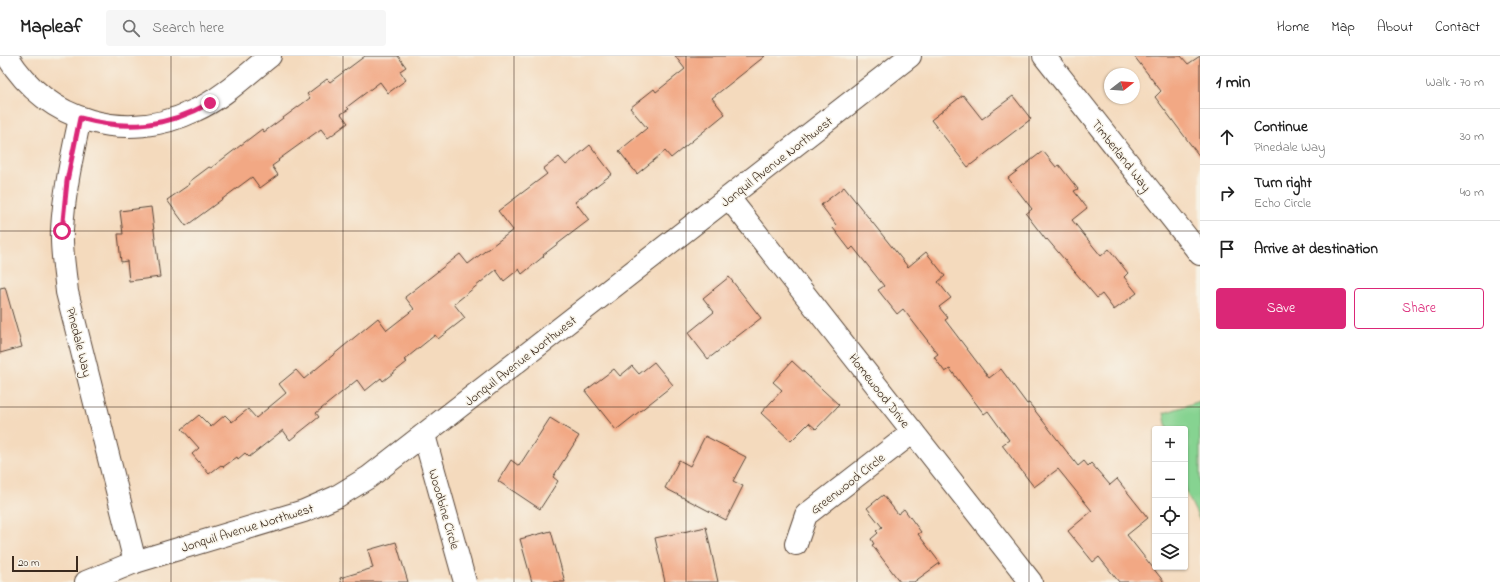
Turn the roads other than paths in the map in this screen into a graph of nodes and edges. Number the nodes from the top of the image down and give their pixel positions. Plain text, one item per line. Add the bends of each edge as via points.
1 (7, 56) edge
2 (270, 56) edge
3 (910, 56) edge
4 (1044, 56) edge
5 (80, 118) junction
6 (729, 198) junction
7 (1200, 254) edge
8 (912, 432) junction
9 (424, 435) junction
10 (796, 544) dead end
11 (135, 562) junction
12 (86, 582) edge
13 (465, 582) edge
14 (1031, 582) edge

1 - 5 street via 23,77 49,101
2 - 5 street via 210,103 174,120 137,127 103,125
3 - 6 street, Jonquil Avenue Northwest
4 - 7 street, Timberland Way
5 - 11 street, Pinedale Way via 66,188 62,231 66,278 69,299
6 - 8 street, Homewood Drive
6 - 9 street, Jonquil Avenue Northwest
8 - 10 street, Greenwood Circle via 806,514
8 - 14 street, Homewood Drive
9 - 11 street, Jonquil Avenue Northwest via 369,477 304,512
9 - 13 street, Woodbine Circle
11 - 12 street, Jonquil Avenue Northwest

